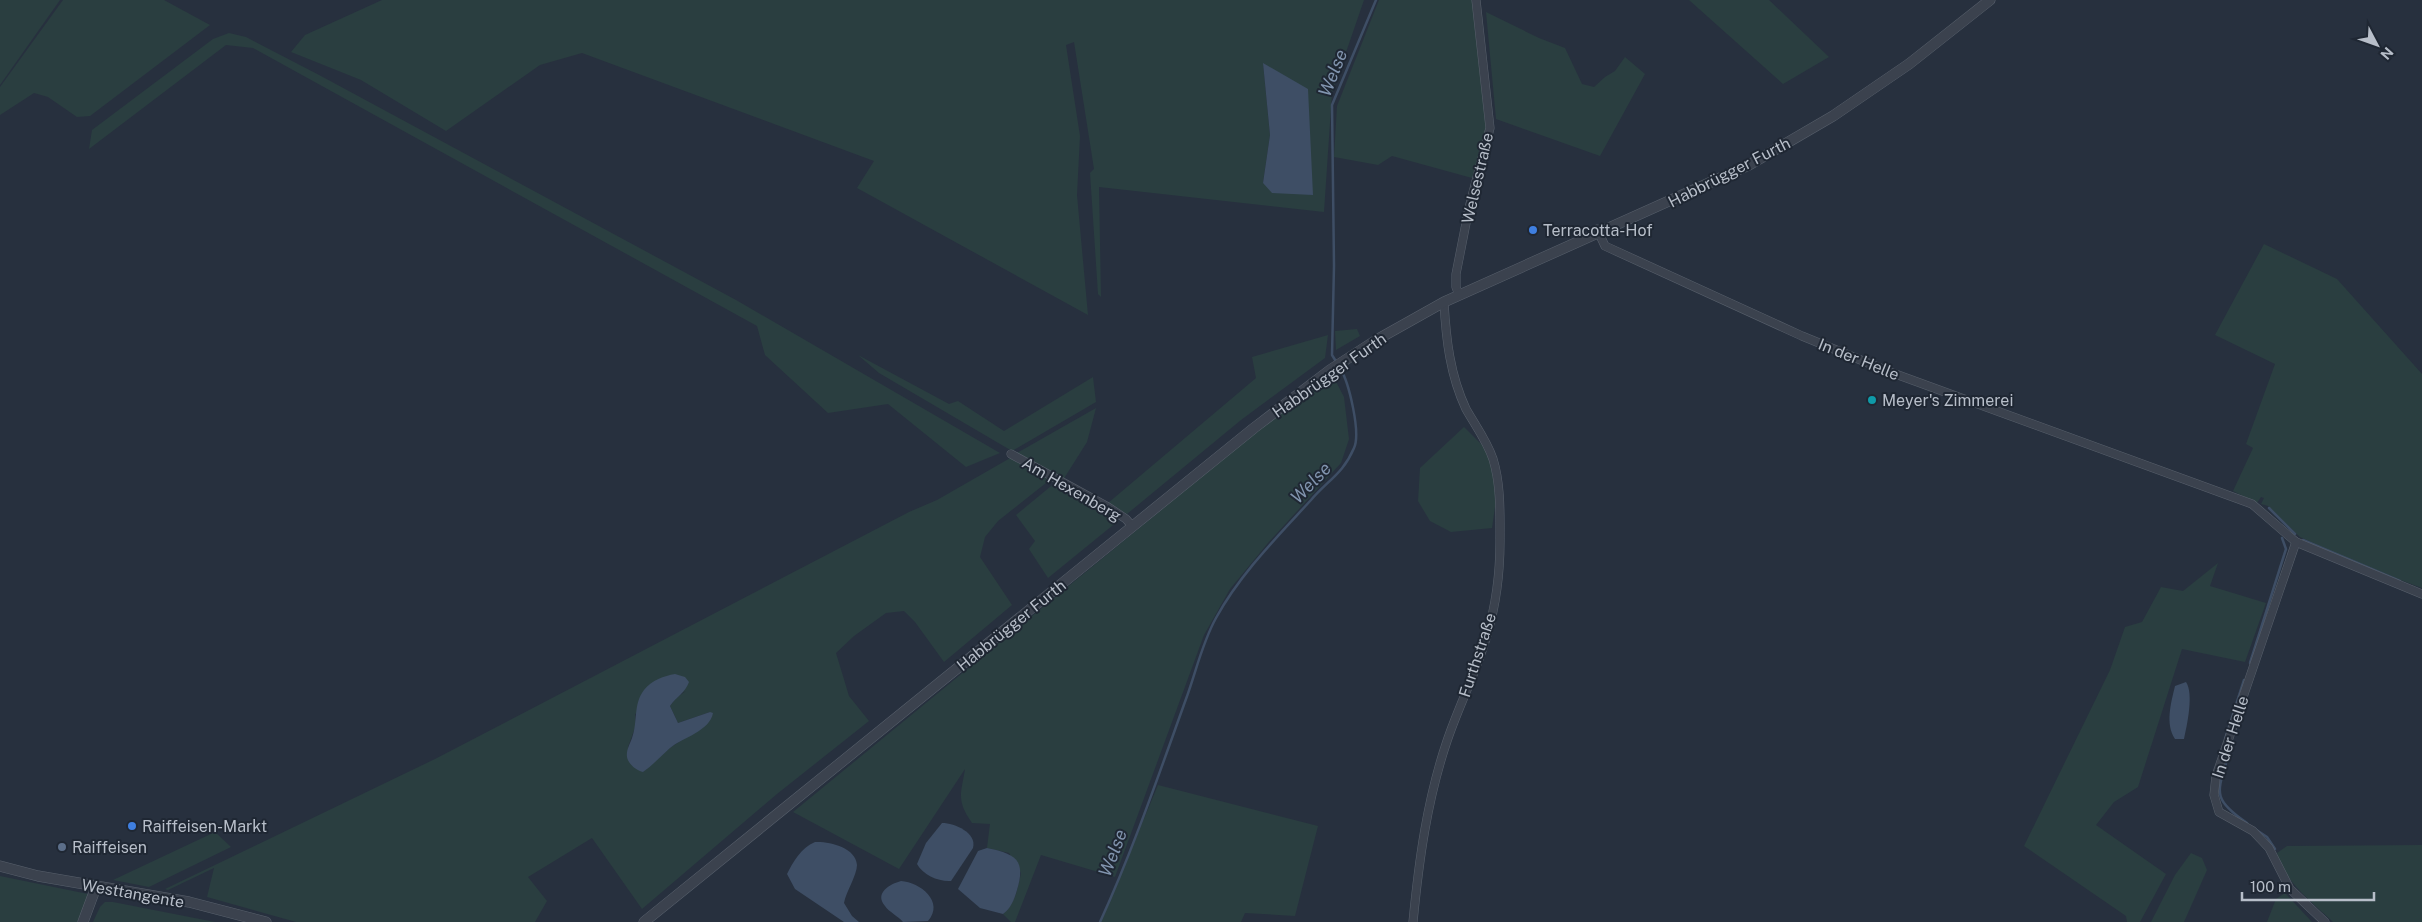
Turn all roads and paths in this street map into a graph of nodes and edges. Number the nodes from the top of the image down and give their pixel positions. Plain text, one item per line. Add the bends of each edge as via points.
1 (1476, 0) edge
2 (1990, 0) edge
3 (1598, 231) junction
4 (1459, 295) junction
5 (1444, 302) junction
6 (1011, 454) dead end
7 (1132, 526) junction
8 (2296, 542) junction
9 (2422, 594) edge
10 (0, 866) edge
11 (96, 887) junction
12 (83, 922) edge
13 (266, 922) edge
14 (644, 922) edge
15 (1412, 922) edge
16 (2325, 922) edge

1 - 4 street, Welsestraße via 1490,128 1458,265 1456,283
2 - 3 street, Habbrügger Furth via 1909,64 1833,116 1749,165
3 - 4 street, Habbrügger Furth
3 - 8 street, In der Helle via 1605,246 1802,336 1890,372 2252,504
4 - 5 street, Habbrügger Furth
5 - 7 street, Habbrügger Furth via 1346,359 1292,397
5 - 15 street, Furthstraße via 1454,375 1466,408 1492,457 1498,479 1500,543 1498,577 1487,635 1447,740 1430,802
6 - 7 street, Am Hexenberg via 1108,507
7 - 14 street, Habbrügger Furth
8 - 9 street, In der Helle
8 - 16 street, In der Helle via 2216,776 2214,795 2219,812 2253,831 2269,848 2290,889
10 - 11 street, Westtangente
11 - 12 street
11 - 13 street, Westtangente via 189,902

